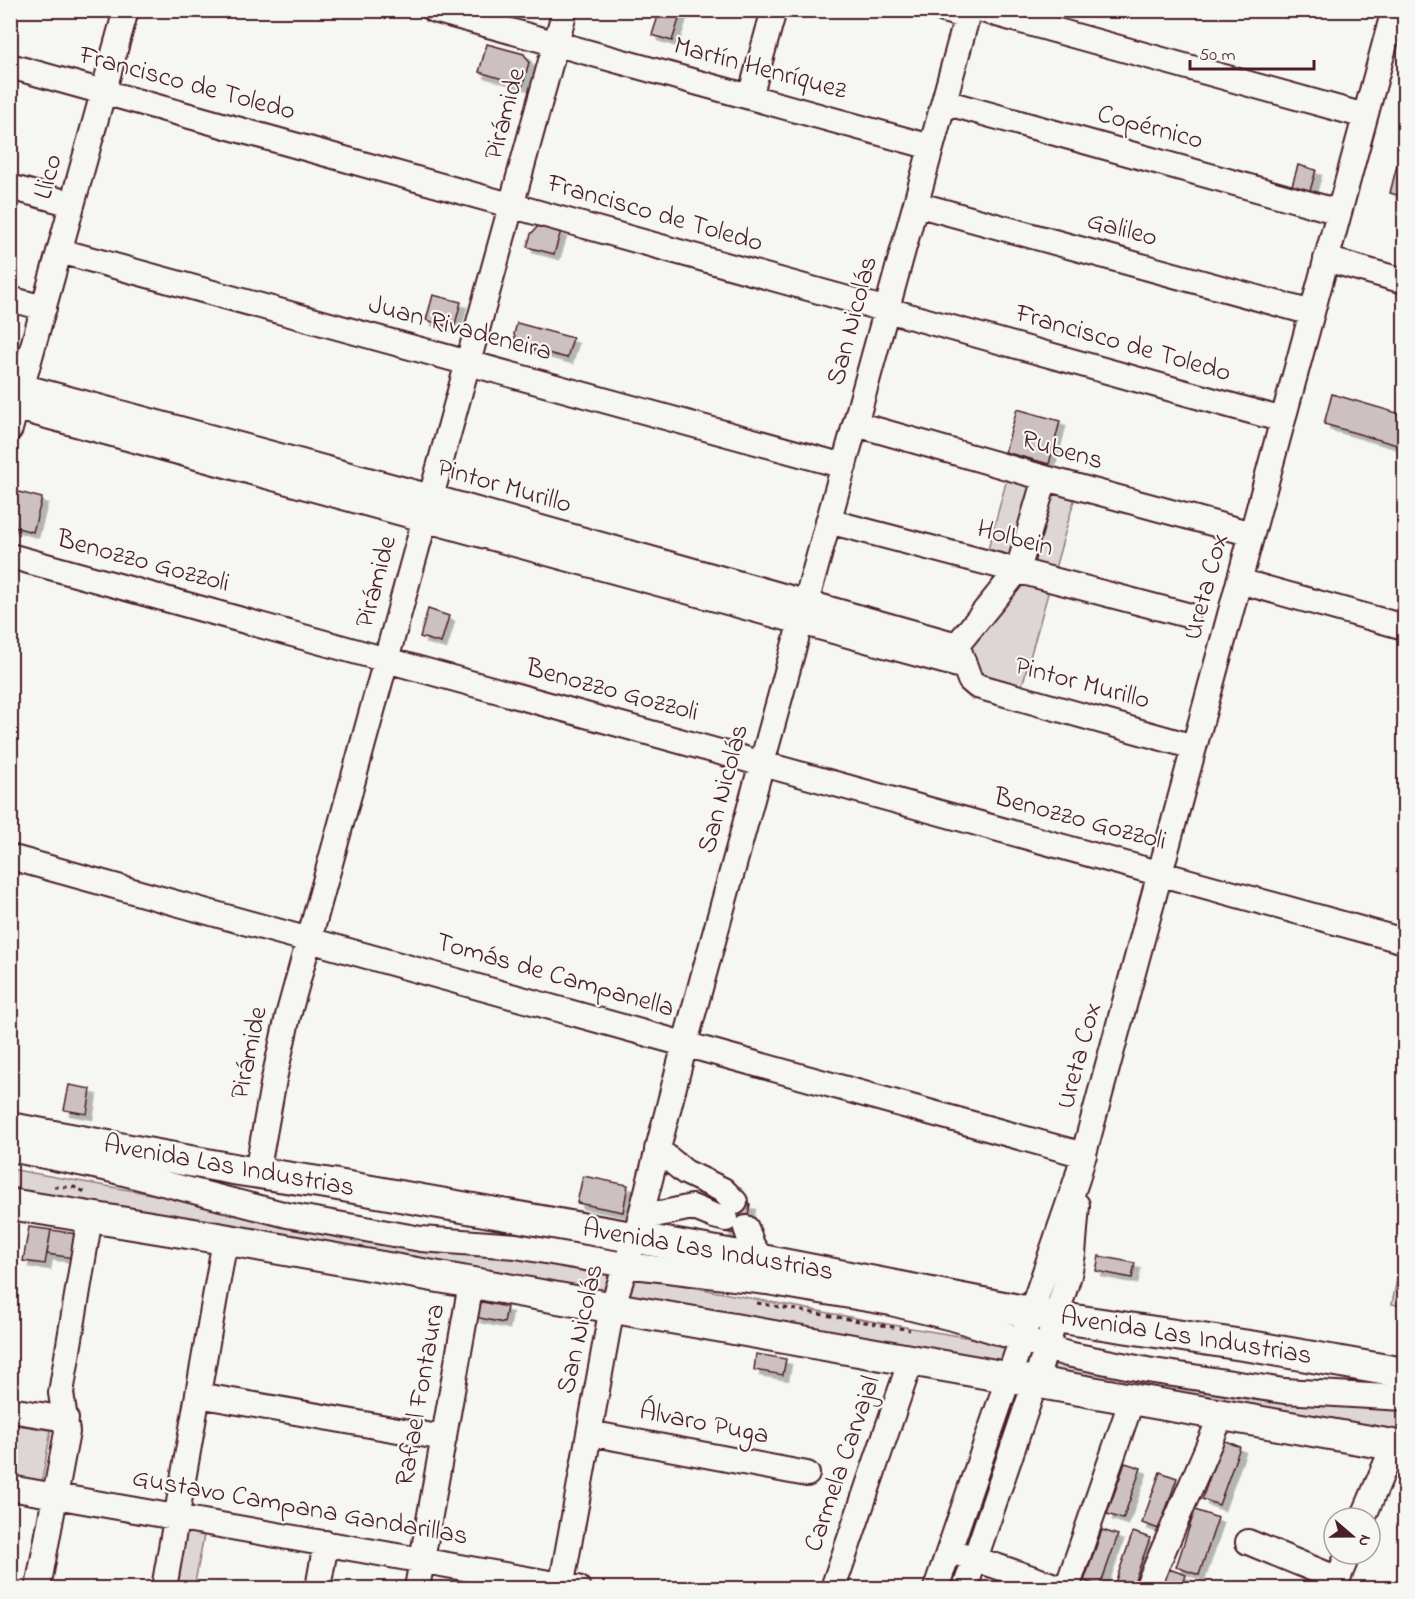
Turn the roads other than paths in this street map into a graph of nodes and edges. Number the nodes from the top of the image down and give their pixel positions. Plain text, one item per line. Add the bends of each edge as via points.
1 (126, 10) edge
2 (434, 10) edge
3 (565, 10) edge
4 (774, 10) edge
5 (944, 10) edge
6 (1025, 10) edge
7 (1394, 10) edge
8 (973, 13) edge
9 (556, 44) junction
10 (10, 66) edge
11 (104, 92) junction
12 (750, 97) junction
13 (944, 102) junction
14 (1367, 111) junction
15 (931, 147) junction
16 (10, 187) edge
17 (72, 204) junction
18 (915, 204) junction
19 (512, 205) junction
20 (1339, 212) junction
21 (60, 251) junction
22 (1326, 259) junction
23 (1404, 281) edge
24 (10, 299) edge
25 (44, 308) junction
26 (887, 309) junction
27 (1312, 313) junction
28 (468, 363) junction
29 (14, 402) edge
30 (858, 417) junction
31 (1283, 420) junction
32 (844, 466) junction
33 (1045, 478) junction
34 (428, 508) junction
35 (828, 521) junction
36 (1254, 528) junction
37 (10, 556) edge
38 (1016, 574) junction
39 (1239, 581) junction
40 (803, 613) junction
41 (1185, 622) dead end
42 (1404, 627) edge
43 (961, 656) junction
44 (387, 660) junction
45 (1194, 747) junction
46 (762, 763) junction
47 (10, 857) edge
48 (1160, 873) junction
49 (310, 939) junction
50 (1404, 941) edge
51 (685, 1044) junction
52 (10, 1128) edge
53 (10, 1141) edge
54 (10, 1149) edge
55 (657, 1149) junction
56 (1084, 1155) junction
57 (257, 1173) junction
58 (699, 1179) junction
59 (10, 1204) edge
60 (91, 1207) junction
61 (692, 1207) junction
62 (730, 1216) junction
63 (225, 1240) junction
64 (633, 1245) junction
65 (688, 1247) junction
66 (762, 1260) junction
67 (471, 1284) junction
68 (612, 1307) junction
69 (1038, 1332) junction
70 (911, 1360) junction
71 (1404, 1374) edge
72 (1023, 1380) junction
73 (1404, 1389) edge
74 (198, 1395) junction
75 (1404, 1398) edge
76 (1132, 1399) junction
77 (10, 1410) edge
78 (1222, 1414) junction
79 (66, 1419) junction
80 (589, 1433) junction
81 (444, 1438) junction
82 (1399, 1446) edge
83 (807, 1474) dead end
84 (10, 1488) edge
85 (54, 1495) junction
86 (1369, 1506) edge
87 (177, 1516) junction
88 (1248, 1542) dead end
89 (326, 1543) junction
90 (949, 1550) junction
91 (422, 1559) junction
92 (975, 1559) junction
93 (1343, 1566) edge
94 (1336, 1584) edge
95 (38, 1588) edge
96 (164, 1588) edge
97 (318, 1588) edge
98 (417, 1588) edge
99 (567, 1588) edge
100 (833, 1588) edge
101 (936, 1588) edge
102 (965, 1588) edge
103 (1061, 1588) edge
104 (1067, 1588) edge
105 (1147, 1588) edge

1 - 11 street, Llico
2 - 9 street, Martín Henríquez
3 - 9 street, Pirámide
4 - 12 street
5 - 8 street
6 - 14 street
7 - 14 street, Ureta Cox
8 - 13 street, San Nicolás
8 - 14 street
9 - 12 street, Martín Henríquez
9 - 19 street, Pirámide
10 - 11 street, Francisco de Toledo
11 - 17 street, Llico
11 - 19 street, Francisco de Toledo
12 - 15 street, Martín Henríquez
13 - 15 street, San Nicolás
13 - 20 street, Copérnico
14 - 20 street, Ureta Cox
15 - 18 street, San Nicolás
16 - 17 street
17 - 21 street, Llico
18 - 26 street, San Nicolás
18 - 27 street, Galileo
19 - 26 street, Francisco de Toledo
19 - 28 street, Pirámide
20 - 22 street, Ureta Cox
21 - 25 street, Llico
21 - 28 street, Juan Rivadeneira
22 - 23 street
22 - 27 street, Ureta Cox
24 - 25 street
25 - 29 street, Llico
26 - 30 street, San Nicolás
26 - 31 street, Francisco de Toledo
27 - 31 street, Ureta Cox
28 - 32 street, Juan Rivadeneira
28 - 34 street, Pirámide
29 - 34 street, Pintor Murillo
30 - 32 street, San Nicolás
30 - 33 street, Rubens
30 - 36 street, Rubens via 1049,465
31 - 36 street, Ureta Cox
32 - 35 street, San Nicolás
33 - 36 street, Rubens
33 - 38 street
34 - 40 street, Pintor Murillo
34 - 44 street, Pirámide
35 - 38 street, Holbein
35 - 40 street, San Nicolás
36 - 39 street, Ureta Cox
37 - 44 street, Benozzo Gozzoli
38 - 41 street, Holbein
38 - 43 street
39 - 42 street
39 - 45 street, Ureta Cox
40 - 43 street, Pintor Murillo
40 - 46 street, San Nicolás
43 - 45 street, Pintor Murillo via 970,680 977,686
44 - 46 street, Benozzo Gozzoli
44 - 49 street, Pirámide
45 - 48 street, Ureta Cox
46 - 48 street, Benozzo Gozzoli
46 - 51 street, San Nicolás
47 - 49 street, Tomás de Campanella
48 - 50 street, Benozzo Gozzoli
48 - 56 street, Ureta Cox
49 - 51 street, Tomás de Campanella
49 - 57 street, Pirámide via 279,1051
51 - 55 street, San Nicolás
51 - 56 street, Tomás de Campanella
52 - 57 main road, Avenida Las Industrias
53 - 64 street via 98,1158 274,1204 414,1229
54 - 64 street via 113,1170 240,1205 422,1239 516,1246
55 - 58 street
55 - 64 street, San Nicolás
56 - 69 street, Ureta Cox
57 - 64 main road, Avenida Las Industrias via 344,1186
58 - 61 street
58 - 62 street via 723,1190
59 - 60 main road
60 - 63 main road
60 - 79 street via 61,1393
61 - 62 street
61 - 64 street
62 - 65 street
62 - 66 street
63 - 67 main road
63 - 74 street
64 - 65 main road, Avenida Las Industrias
64 - 68 street, San Nicolás
64 - 69 street via 755,1272 895,1296
65 - 66 main road, Avenida Las Industrias
66 - 69 main road, Avenida Las Industrias
67 - 68 main road
67 - 81 street, Rafael Fontaura
68 - 70 main road
68 - 80 street, San Nicolás
69 - 71 main road, Avenida Las Industrias via 1256,1347
69 - 72 street, Ureta Cox
69 - 73 street via 1092,1352 1268,1380
69 - 75 street via 1147,1370 1284,1390
70 - 72 main road
70 - 100 street, Carmela Carvajal
72 - 76 main road
72 - 90 street, Ureta Cox
72 - 92 street, Ureta Cox
74 - 81 street
74 - 87 street
76 - 78 main road
76 - 104 street
77 - 79 street
78 - 82 main road
78 - 105 street
79 - 85 street via 67,1432
80 - 83 street, Álvaro Puga
80 - 99 street, San Nicolás
81 - 91 street, Rafael Fontaura
82 - 86 street
84 - 85 street, Gustavo Campana Gandarillas
85 - 87 street, Gustavo Campana Gandarillas
85 - 95 street
87 - 89 street, Gustavo Campana Gandarillas
87 - 96 street
88 - 94 street
89 - 91 street, Gustavo Campana Gandarillas
89 - 97 street
90 - 92 street
90 - 101 street, Ureta Cox
91 - 98 street, Rafael Fontaura
91 - 99 street, Gustavo Campana Gandarillas
92 - 102 street, Ureta Cox
92 - 103 street
93 - 94 street

